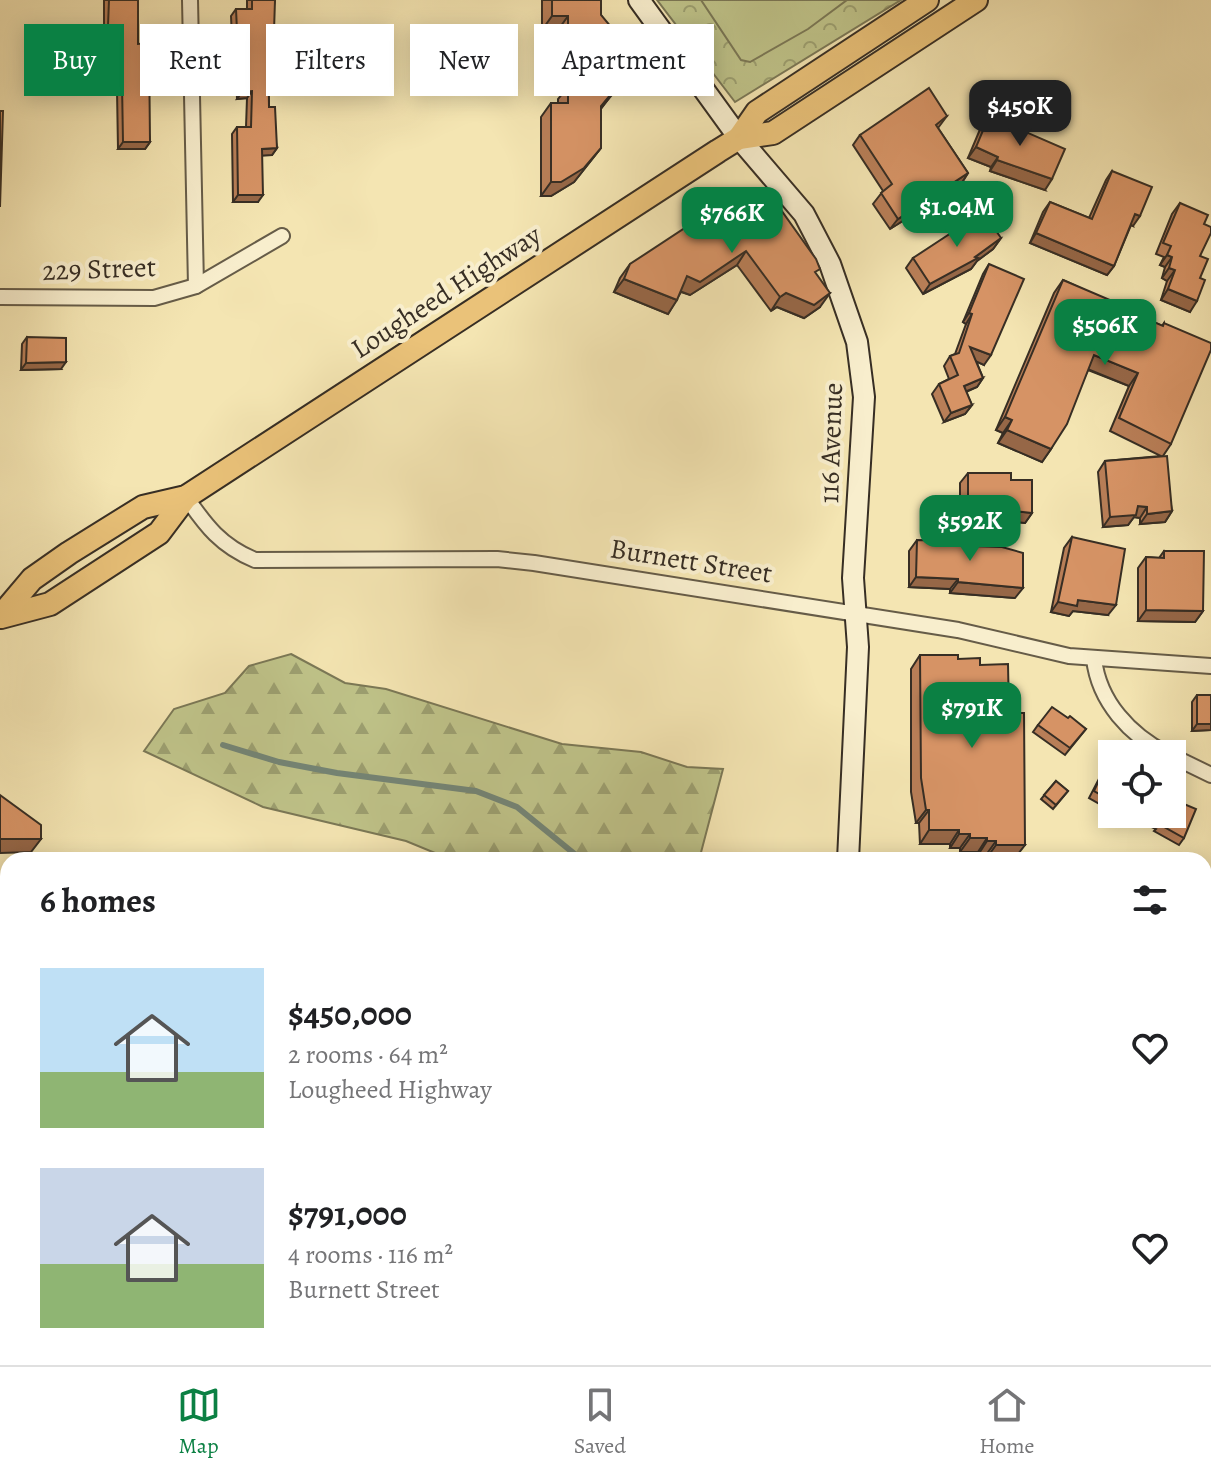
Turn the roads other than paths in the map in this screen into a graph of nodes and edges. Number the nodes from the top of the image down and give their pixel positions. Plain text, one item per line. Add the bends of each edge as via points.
1 (190, 0) edge
2 (639, 0) edge
3 (927, 0) edge
4 (976, 0) edge
5 (739, 138) junction
6 (282, 236) dead end
7 (196, 286) junction
8 (0, 297) edge
9 (186, 497) junction
10 (857, 613) junction
11 (0, 616) edge
12 (1094, 659) junction
13 (1211, 666) edge
14 (1148, 740) edge
15 (1186, 763) edge
16 (1211, 775) edge
17 (848, 852) edge

1 - 7 street
2 - 5 street, 116 Avenue
3 - 5 main road, Lougheed Highway via 757,112
4 - 5 main road, Lougheed Highway via 773,133
5 - 9 main road, Lougheed Highway
5 - 10 street, 116 Avenue via 804,214 830,264 857,342 864,397 853,578
6 - 7 street, 229 Street
7 - 8 street, 229 Street via 154,298
9 - 10 street, Burnett Street via 209,531 230,550 255,560 497,559
9 - 11 main road, Lougheed Highway via 143,507 69,553 32,579
9 - 11 main road, Lougheed Highway via 159,533 50,604
10 - 12 street, Burnett Street
10 - 17 street, 116 Avenue
12 - 13 street, Burnett Street
12 - 14 street via 1098,682 1113,708
15 - 16 street

